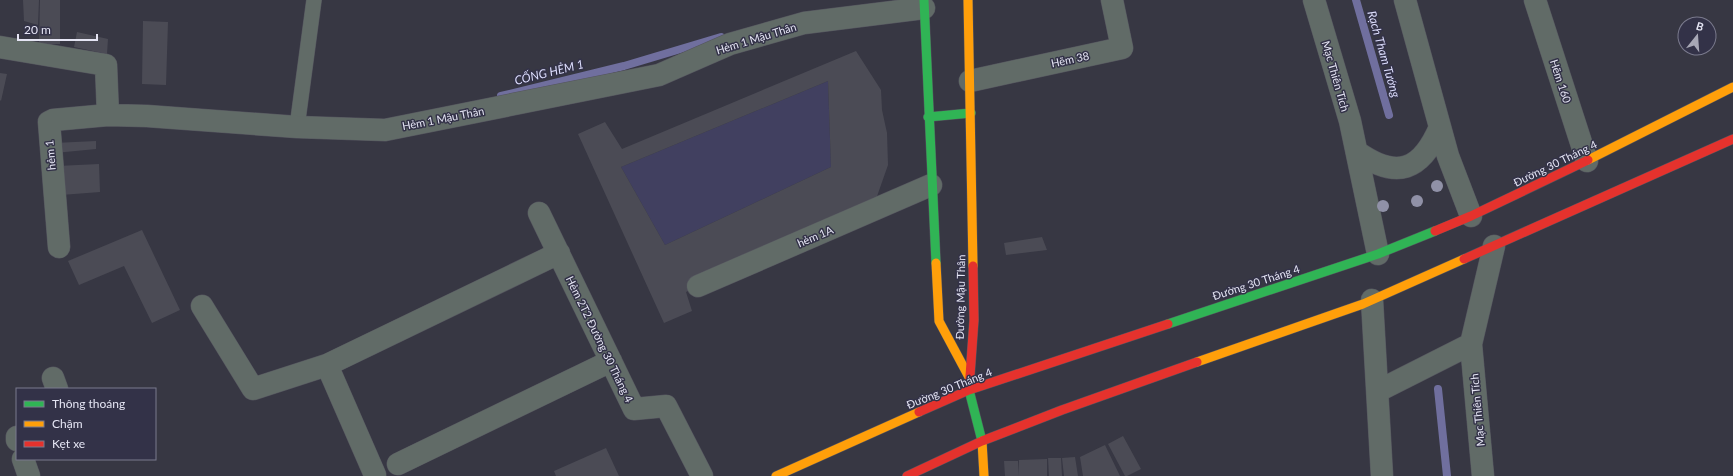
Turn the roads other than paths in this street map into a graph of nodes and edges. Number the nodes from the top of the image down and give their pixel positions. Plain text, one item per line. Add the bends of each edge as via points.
1 (314, 0) edge
2 (968, 0) edge
3 (1112, 0) edge
4 (1314, 0) edge
5 (1405, 0) edge
6 (1535, 0) edge
7 (924, 4) edge
8 (0, 47) edge
9 (970, 81) junction
10 (1733, 87) edge
11 (970, 113) junction
12 (108, 116) junction
13 (928, 117) junction
14 (297, 126) junction
15 (1440, 127) junction
16 (1733, 140) edge
17 (1357, 152) junction
18 (1587, 161) junction
19 (931, 185) junction
20 (539, 213) dead end
21 (1471, 216) junction
22 (1494, 246) junction
23 (59, 247) dead end
24 (559, 253) junction
25 (1378, 254) junction
26 (698, 286) dead end
27 (1372, 300) junction
28 (202, 306) dead end
29 (1471, 344) junction
30 (611, 361) junction
31 (327, 365) junction
32 (969, 377) junction
33 (969, 390) junction
34 (1378, 391) junction
35 (982, 440) junction
36 (23, 460) edge
37 (383, 473) edge
38 (29, 476) edge
39 (702, 476) edge
40 (776, 476) edge
41 (906, 476) edge
42 (984, 476) edge
43 (1382, 476) edge
44 (1483, 476) edge

1 - 14 lane
2 - 9 main road, Đường Mậu Thân
3 - 9 street, Hẽm 38 via 1122,48
4 - 17 street, Mạc Thiên Tích
5 - 15 street
6 - 18 street, Hẽm 160
7 - 13 main road, Đường Mậu Thân
7 - 14 street, Hẻm 1 Mậu Thân via 804,23 730,44 659,74 385,130
8 - 12 street via 106,65
9 - 11 main road, Đường Mậu Thân
10 - 18 main road, Đường 30 Tháng 4
11 - 13 main road
11 - 32 main road, Đường Mậu Thân via 974,320
12 - 14 street, Hẻm 1 Mậu Thân via 147,116
12 - 23 street, hẻm 1 via 49,122
13 - 19 main road, Đường Mậu Thân
15 - 17 street via 1433,145 1422,158 1410,166 1390,168 1372,163
15 - 21 street
16 - 22 main road
17 - 25 street, Mạc Thiên Tích
18 - 21 main road, Đường 30 Tháng 4
19 - 26 street, hẻm 1A
19 - 32 main road, Đường Mậu Thân via 939,321
20 - 24 street, Hẻm 2T2 Đường 30 Tháng 4
21 - 25 main road, Đường 30 Tháng 4
22 - 27 main road
22 - 29 street, Mạc Thiên Tích
24 - 30 street, Hẻm 2T2 Đường 30 Tháng 4
24 - 31 street
25 - 33 main road, Đường 30 Tháng 4
27 - 34 street
27 - 35 main road
28 - 31 street via 253,389
29 - 34 street
29 - 44 street, Mạc Thiên Tích
30 - 37 street
30 - 39 street, Hẻm 2T2 Đường 30 Tháng 4 via 634,409 666,406
31 - 37 street
32 - 33 main road
33 - 35 main road
33 - 40 main road, Đường 30 Tháng 4
34 - 43 street
35 - 41 main road
35 - 42 main road
36 - 38 street

